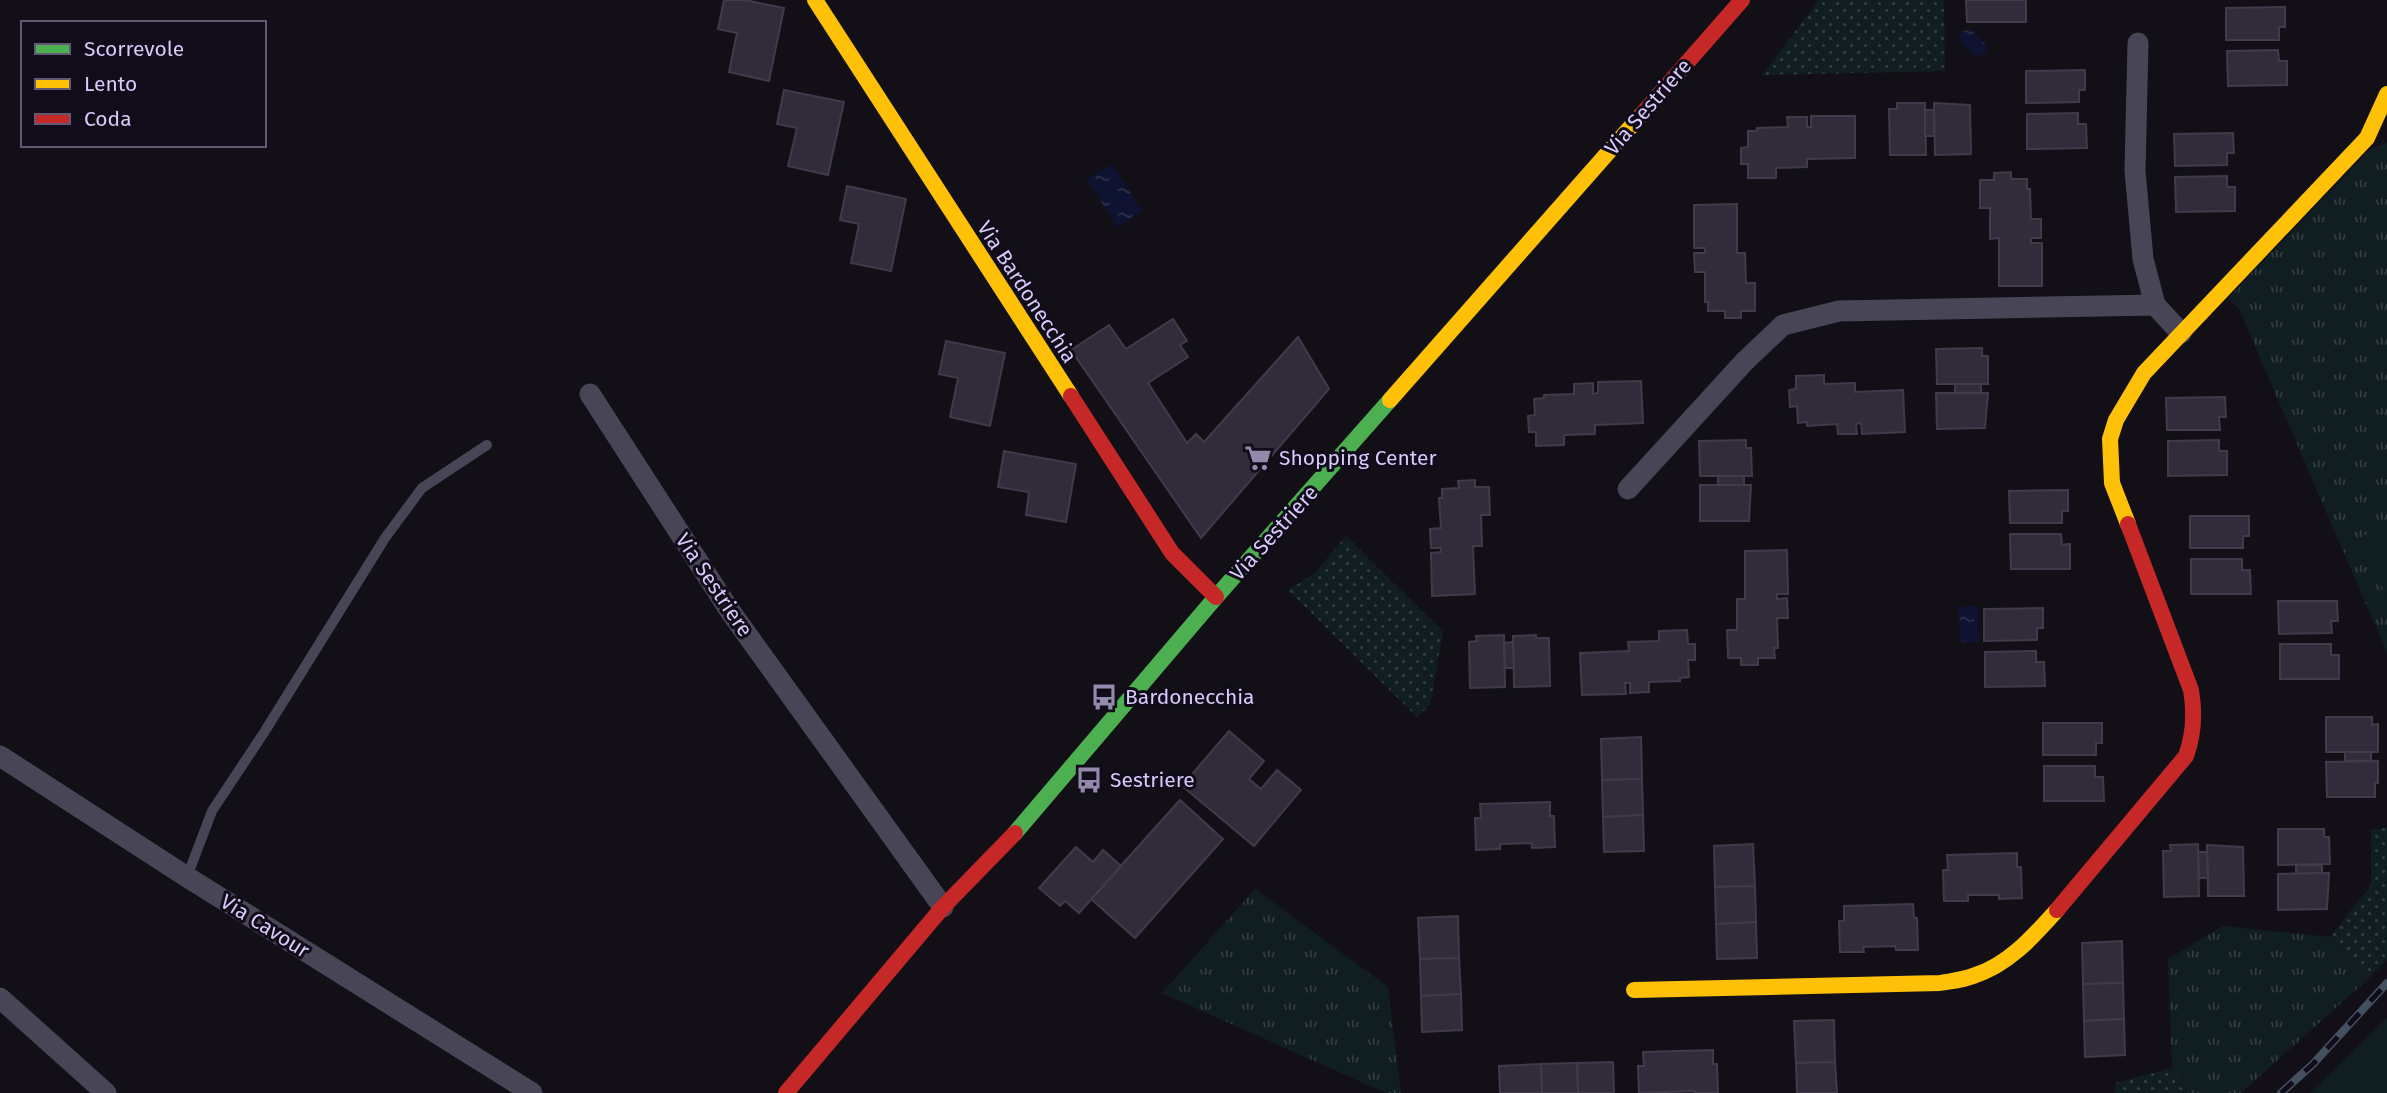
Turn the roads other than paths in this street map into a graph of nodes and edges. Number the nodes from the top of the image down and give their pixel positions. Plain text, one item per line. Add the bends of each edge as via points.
1 (815, 0) edge
2 (1742, 0) edge
3 (2138, 43) dead end
4 (2387, 94) edge
5 (2387, 129) edge
6 (2367, 138) junction
7 (2155, 305) junction
8 (2181, 333) junction
9 (590, 394) dead end
10 (487, 445) dead end
11 (1628, 489) dead end
12 (1216, 597) junction
13 (0, 756) edge
14 (187, 877) junction
15 (943, 907) junction
16 (1634, 990) dead end
17 (0, 998) edge
18 (106, 1093) edge
19 (532, 1093) edge
20 (786, 1093) edge

1 - 12 street, Via Bardonecchia via 1172,553
2 - 12 street, Via Sestriere
3 - 7 street via 2135,171 2143,259
4 - 6 street
5 - 6 street
6 - 8 street
7 - 8 street
7 - 11 street via 1839,311 1783,325 1745,360
8 - 16 street via 2126,400 2110,439 2110,461 2112,483 2191,690 2194,735 2186,756 2095,866 2033,937 2006,960 1974,976 1940,983
9 - 15 street, Via Sestriere via 730,611
10 - 14 lane via 422,488 385,537 212,811
12 - 15 street, Via Sestriere via 1025,823
13 - 14 street, Via Cavour
14 - 19 street, Via Cavour
15 - 20 street, Via Sestriere
17 - 18 street

